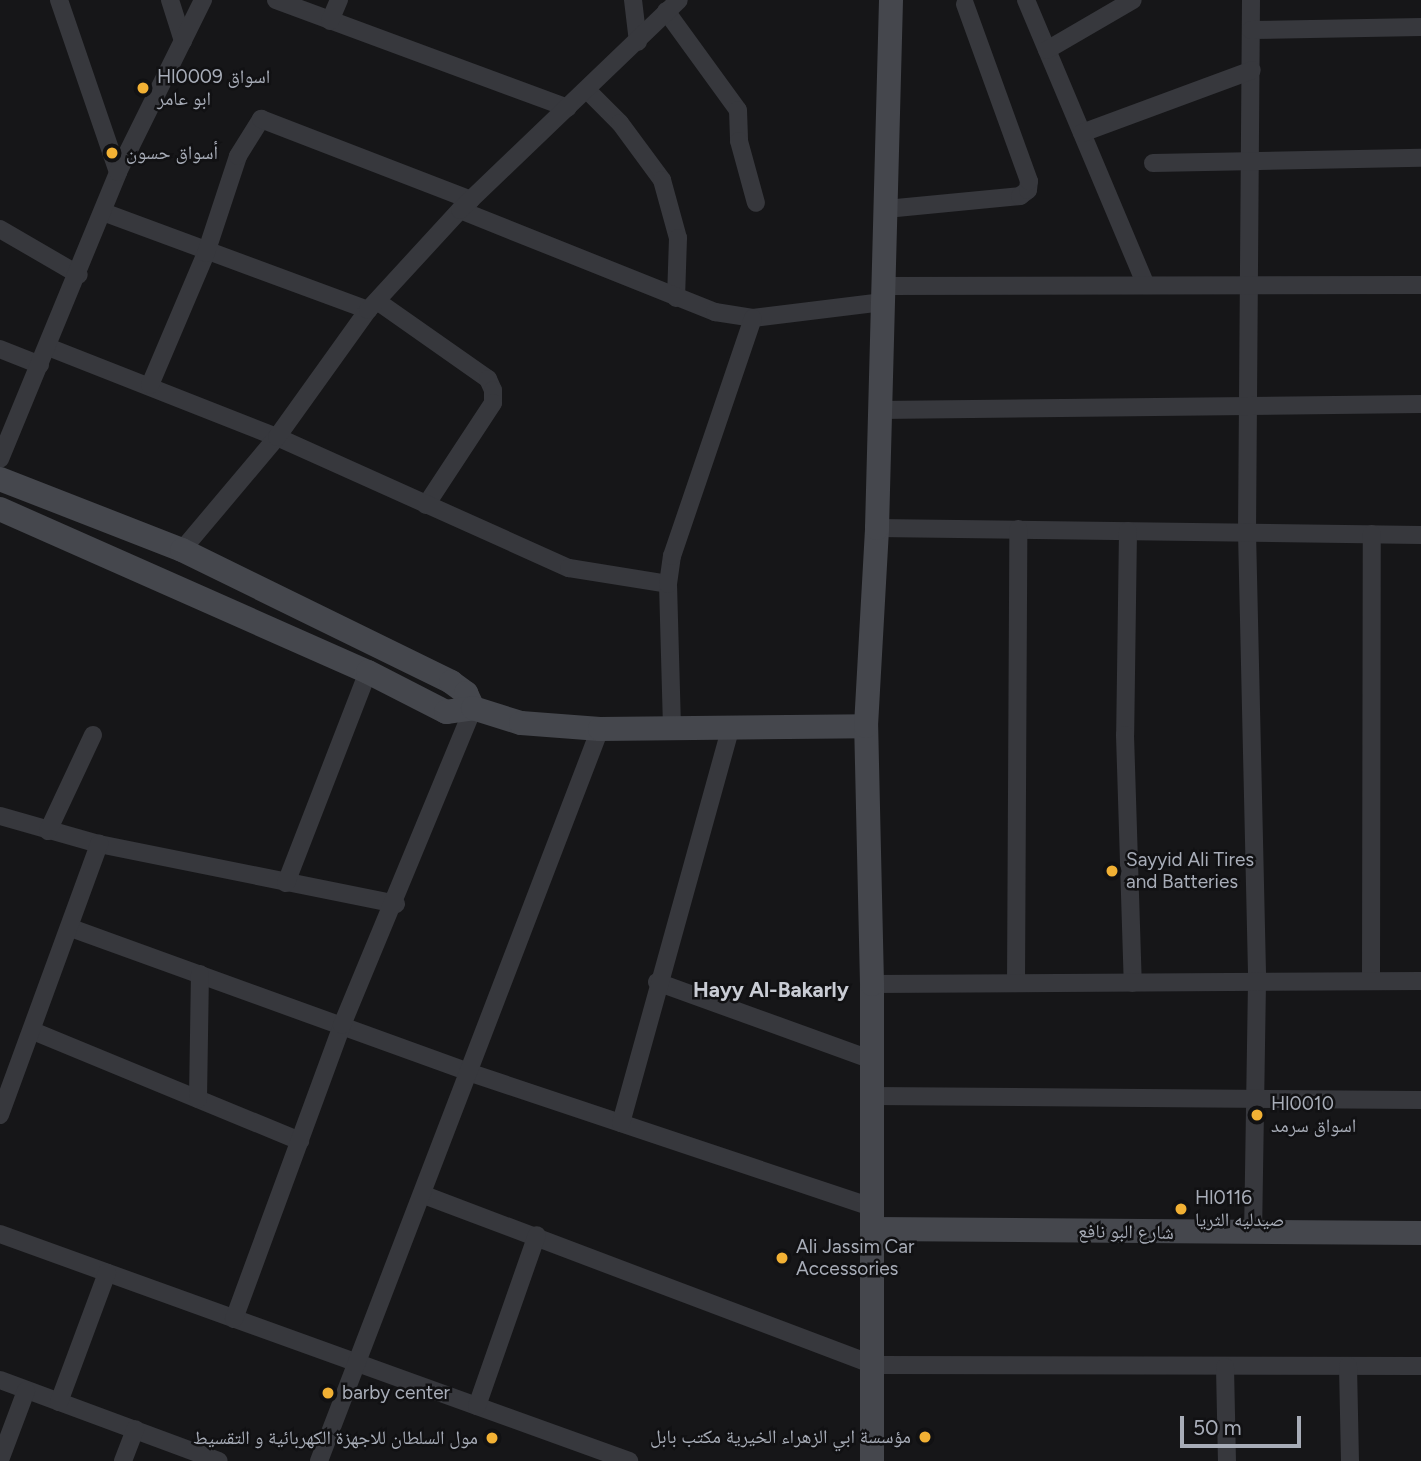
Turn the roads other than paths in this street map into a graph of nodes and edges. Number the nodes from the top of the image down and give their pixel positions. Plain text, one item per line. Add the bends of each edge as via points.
1 (59, 0) edge
2 (170, 0) edge
3 (203, 0) edge
4 (276, 0) edge
5 (339, 0) edge
6 (633, 0) edge
7 (891, 0) edge
8 (1026, 0) edge
9 (1133, 0) edge
10 (1251, 0) edge
11 (965, 4) dead end
12 (673, 5) edge
13 (330, 21) junction
14 (1421, 27) edge
15 (1251, 30) junction
16 (183, 41) junction
17 (638, 42) junction
18 (1047, 50) junction
19 (1252, 70) junction
20 (587, 91) junction
21 (568, 108) junction
22 (1082, 133) junction
23 (1421, 158) edge
24 (1252, 159) junction
25 (1153, 163) dead end
26 (118, 172) junction
27 (756, 203) dead end
28 (465, 205) junction
29 (886, 209) junction
30 (103, 212) junction
31 (0, 229) edge
32 (206, 253) junction
33 (79, 275) junction
34 (1146, 285) junction
35 (1249, 285) junction
36 (1421, 285) edge
37 (883, 294) junction
38 (676, 298) junction
39 (373, 305) junction
40 (753, 318) junction
41 (48, 347) junction
42 (0, 349) edge
43 (40, 365) junction
44 (150, 385) junction
45 (1421, 404) edge
46 (1247, 406) junction
47 (879, 410) junction
48 (277, 437) junction
49 (0, 459) edge
50 (0, 479) edge
51 (426, 505) junction
52 (0, 509) edge
53 (877, 527) junction
54 (1018, 529) junction
55 (1128, 531) junction
56 (1247, 532) junction
57 (1372, 534) junction
58 (1421, 535) edge
59 (182, 550) junction
60 (668, 584) junction
61 (368, 672) junction
62 (473, 708) junction
63 (866, 726) junction
64 (672, 727) junction
65 (600, 729) junction
66 (730, 729) junction
67 (93, 736) dead end
68 (0, 816) edge
69 (48, 831) junction
70 (99, 844) junction
71 (286, 883) junction
72 (396, 904) junction
73 (71, 928) junction
74 (200, 974) junction
75 (1421, 981) edge
76 (657, 982) junction
77 (1257, 982) junction
78 (1371, 982) junction
79 (1016, 983) junction
80 (1133, 983) junction
81 (872, 984) junction
82 (342, 1025) junction
83 (33, 1031) junction
84 (872, 1060) junction
85 (471, 1073) junction
86 (873, 1096) junction
87 (198, 1099) junction
88 (1421, 1100) edge
89 (1254, 1101) junction
90 (0, 1115) edge
91 (621, 1123) junction
92 (300, 1141) junction
93 (424, 1195) junction
94 (874, 1219) junction
95 (1421, 1233) edge
96 (0, 1234) edge
97 (1253, 1234) junction
98 (537, 1235) junction
99 (107, 1273) junction
100 (234, 1319) junction
101 (355, 1363) junction
102 (874, 1365) junction
103 (1348, 1366) junction
104 (1421, 1366) edge
105 (1225, 1367) junction
106 (0, 1380) edge
107 (26, 1391) junction
108 (59, 1402) junction
109 (477, 1406) junction
110 (135, 1429) junction
111 (0, 1460) edge
112 (123, 1461) edge
113 (219, 1461) edge
114 (319, 1461) edge
115 (629, 1461) edge
116 (872, 1461) edge
117 (1227, 1461) edge
118 (1350, 1461) edge

1 - 26 street
2 - 16 street
3 - 16 street
4 - 13 street
5 - 13 street
6 - 17 street
7 - 29 street
8 - 18 street
9 - 18 street
10 - 15 street
11 - 29 street via 1029,181 1028,190 1020,196
12 - 17 street
12 - 27 street via 738,110 738,141
13 - 21 street
14 - 15 street
15 - 19 street
16 - 26 street
17 - 20 street
18 - 22 street
19 - 22 street
19 - 24 street
20 - 21 street
20 - 38 street via 620,123 662,180 678,238
21 - 28 street
22 - 34 street
23 - 24 street
24 - 25 street
24 - 35 street
26 - 30 street
28 - 32 street via 261,119 238,156
28 - 38 street
28 - 39 street
29 - 37 street
30 - 32 street
30 - 33 street
31 - 33 street
32 - 39 street
32 - 44 street
33 - 41 street
34 - 35 street
34 - 37 street
35 - 36 street
35 - 46 street
37 - 40 street
37 - 47 street
38 - 40 street via 715,312
39 - 48 street
39 - 51 street via 488,379 494,390 493,403
40 - 60 street via 672,556
41 - 43 street
41 - 44 street
42 - 43 street
43 - 49 street
44 - 48 street
45 - 46 street
46 - 47 street
46 - 56 street
47 - 53 street
48 - 51 street
48 - 59 street
50 - 59 street
51 - 60 street via 569,568
52 - 61 street
53 - 54 street
53 - 63 street
54 - 55 street
54 - 79 street
55 - 56 street
55 - 80 street via 1125,734
56 - 57 street
56 - 77 street
57 - 58 street
57 - 78 street
59 - 62 street via 451,682 466,693
60 - 64 street
61 - 62 street via 446,712
61 - 71 street
62 - 65 street via 521,723
62 - 72 street
63 - 66 street
63 - 81 street
64 - 65 street
64 - 66 street
65 - 85 street
66 - 76 street
67 - 69 street
68 - 69 street
69 - 70 street
70 - 71 street
70 - 73 street
71 - 72 street
72 - 82 street
73 - 74 street
73 - 83 street
74 - 82 street
74 - 87 street
75 - 78 street
76 - 84 street
76 - 91 street
77 - 78 street
77 - 80 street
77 - 89 street
79 - 80 street
79 - 81 street
81 - 84 street
82 - 85 street
82 - 92 street
83 - 87 street
83 - 90 street
84 - 86 street
85 - 91 street
85 - 93 street
86 - 89 street
86 - 94 street
87 - 92 street
88 - 89 street
89 - 97 street
91 - 94 street
92 - 100 street
93 - 98 street
93 - 101 street
94 - 97 street, شارع البو نافع
94 - 102 street
95 - 97 street, شارع البو نافع
96 - 99 street
98 - 102 street
98 - 109 street
99 - 100 street
99 - 108 street
100 - 101 street
101 - 109 street
101 - 114 street
102 - 105 street
102 - 116 street
103 - 104 street
103 - 105 street
103 - 118 street
105 - 117 street
106 - 107 street
107 - 108 street
107 - 111 street
108 - 110 street
109 - 115 street
110 - 112 street
110 - 113 street

